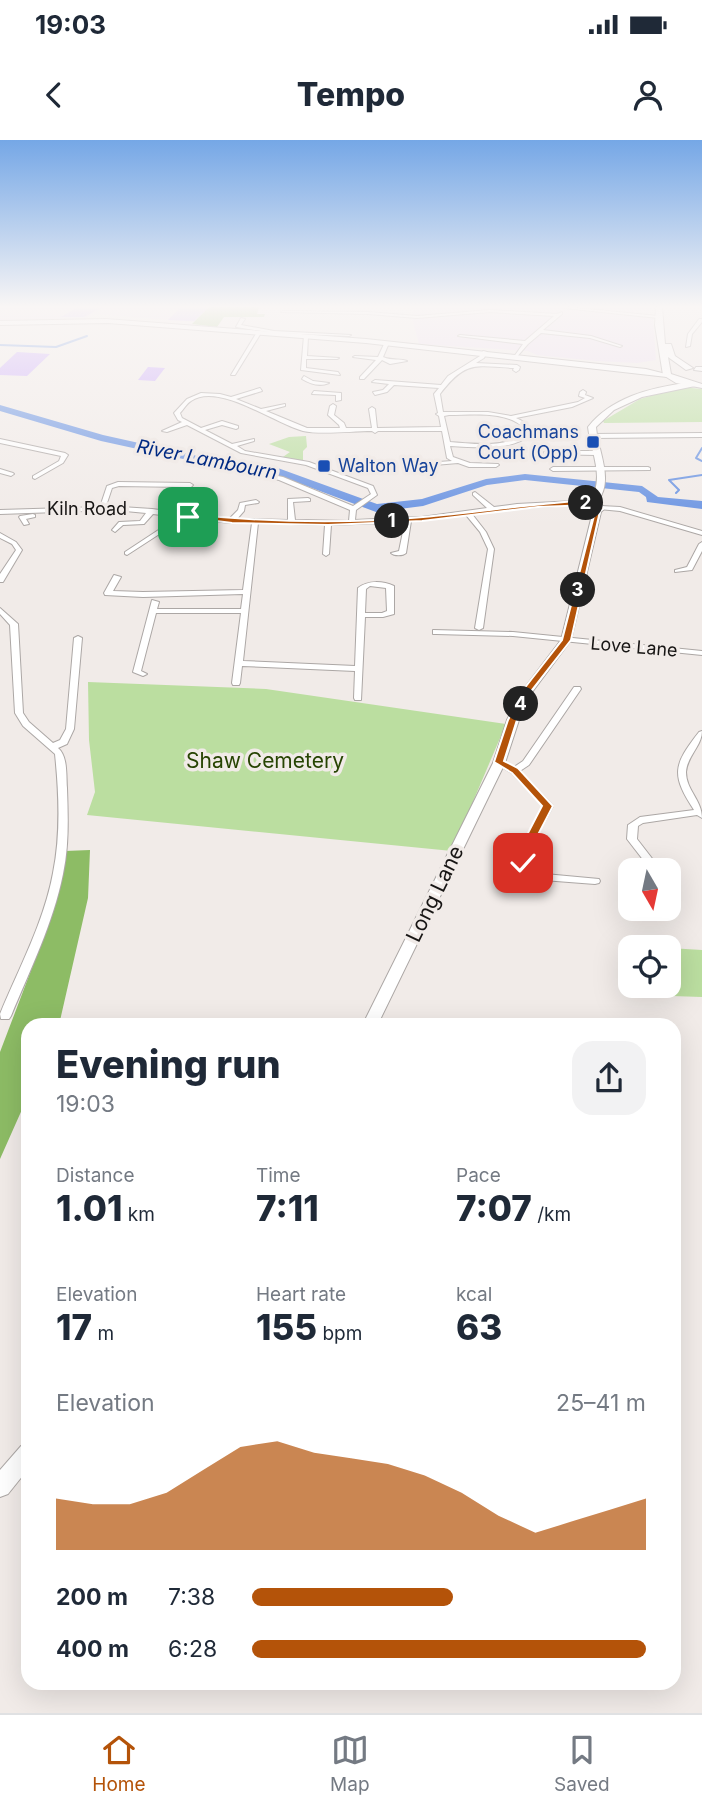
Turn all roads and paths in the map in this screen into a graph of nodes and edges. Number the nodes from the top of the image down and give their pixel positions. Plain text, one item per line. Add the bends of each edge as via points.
1 (308, 380) edge
2 (448, 380) edge
3 (664, 380) edge
4 (375, 382) dead end
5 (326, 383) joint
6 (392, 384) junction
7 (440, 386) junction
8 (699, 386) edge
9 (662, 388) junction
10 (193, 390) dead end
11 (260, 390) dead end
12 (583, 392) dead end
13 (314, 393) dead end
14 (375, 393) dead end
15 (324, 394) junction
16 (203, 395) junction
17 (233, 398) junction
18 (283, 405) dead end
19 (334, 406) junction
20 (372, 409) dead end
21 (261, 411) junction
22 (324, 411) dead end
23 (439, 414) junction
24 (513, 417) junction
25 (187, 423) junction
26 (236, 427) dead end
27 (442, 429) junction
28 (165, 430) dead end
29 (199, 430) junction
30 (375, 430) junction
31 (344, 431) junction
32 (702, 435) edge
33 (593, 436) junction
34 (0, 440) edge
35 (222, 440) junction
36 (252, 440) dead end
37 (214, 443) dead end
38 (447, 444) junction
39 (232, 446) junction
40 (546, 453) dead end
41 (596, 453) junction
42 (456, 462) junction
43 (425, 465) dead end
44 (496, 465) dead end
45 (233, 469) dead end
46 (553, 469) dead end
47 (648, 469) dead end
48 (600, 470) junction
49 (40, 475) dead end
50 (187, 489) dead end
51 (475, 494) dead end
52 (308, 500) dead end
53 (597, 501) junction
54 (256, 502) dead end
55 (103, 507) junction
56 (57, 509) junction
57 (354, 509) junction
58 (492, 509) junction
59 (152, 511) junction
60 (0, 512) edge
61 (468, 513) junction
62 (174, 514) junction
63 (408, 520) junction
64 (232, 521) junction
65 (255, 522) junction
66 (352, 522) junction
67 (292, 523) junction
68 (328, 523) junction
69 (26, 524) dead end
70 (115, 530) dead end
71 (702, 533) edge
72 (0, 535) edge
73 (702, 544) edge
74 (127, 553) dead end
75 (394, 553) dead end
76 (326, 554) dead end
77 (677, 571) dead end
78 (117, 577) dead end
79 (0, 580) edge
80 (246, 592) junction
81 (155, 602) dead end
82 (0, 610) edge
83 (152, 611) junction
84 (244, 611) junction
85 (362, 615) junction
86 (480, 628) dead end
87 (436, 632) dead end
88 (78, 639) dead end
89 (566, 640) junction
90 (702, 653) edge
91 (238, 663) junction
92 (359, 669) junction
93 (136, 674) dead end
94 (236, 683) dead end
95 (577, 689) dead end
96 (358, 698) dead end
97 (702, 734) edge
98 (54, 746) junction
99 (499, 762) junction
100 (515, 771) junction
101 (701, 814) edge
102 (647, 858) edge
103 (595, 881) dead end
104 (5, 1016) dead end
105 (373, 1018) edge
106 (21, 1461) edge
107 (0, 1486) edge

1 - 5 street
2 - 7 street
3 - 9 main road
4 - 6 street
5 - 15 street
6 - 7 street
6 - 14 street via 389,392
7 - 23 street via 436,397
8 - 9 main road
9 - 33 main road via 599,418
10 - 16 street
11 - 17 street
12 - 24 street via 582,396 590,398 563,410
13 - 15 street
15 - 19 street via 339,394
16 - 17 street
16 - 25 street via 183,403 177,416
17 - 21 street
18 - 21 street
19 - 22 street
19 - 31 street via 332,417
20 - 30 street
21 - 31 street via 296,428
23 - 24 street
23 - 27 street
24 - 38 street via 525,423 528,435 494,445
25 - 28 street
25 - 29 street
26 - 29 street via 222,423
27 - 30 street
27 - 38 street
29 - 35 street
30 - 31 street
32 - 33 street
33 - 41 main road
34 - 49 street via 62,453 65,457
35 - 37 street
35 - 39 street
36 - 39 street
38 - 42 street via 450,458
39 - 57 street via 250,454 310,464 365,484 374,493
40 - 41 street
41 - 48 main road
42 - 43 street
42 - 44 street
45 - 57 street via 281,478
46 - 48 street
47 - 48 street
48 - 53 main road
50 - 55 street via 190,485 118,484 109,486
51 - 58 street
52 - 67 street via 290,500
53 - 58 street, Kiln Road
53 - 71 street, Kiln Road
53 - 89 main road
54 - 64 street via 242,504
55 - 56 street, Kiln Road
55 - 59 street, Kiln Road
56 - 60 street, Kiln Road
56 - 69 street via 22,517
57 - 66 street
58 - 61 street, Kiln Road
59 - 62 street, Kiln Road
59 - 70 street via 142,523 121,523
61 - 63 street, Kiln Road
61 - 86 street via 491,549
62 - 64 street, Kiln Road
62 - 74 street via 162,530
63 - 66 street, Kiln Road
63 - 75 street via 409,528 398,540 403,553
64 - 65 street, Kiln Road
65 - 67 street, Kiln Road
65 - 80 street
66 - 68 street, Kiln Road
67 - 68 street, Kiln Road
68 - 76 street
72 - 79 street via 19,550
73 - 77 street via 690,569
78 - 80 street via 108,593 179,596 204,591
80 - 84 street
81 - 83 street
82 - 98 street via 14,624 19,713
83 - 84 street
83 - 93 street
84 - 91 street
85 - 85 street via 391,612 390,586 363,586
85 - 92 street
87 - 89 street, Love Lane
88 - 98 street via 70,729 64,742
89 - 90 street, Love Lane
89 - 99 main road, Long Lane via 528,690
91 - 92 street
91 - 94 street
92 - 96 street
95 - 100 street via 526,763
97 - 101 street via 681,769
98 - 104 street via 59,752 62,792 58,874
99 - 100 street
99 - 105 main road, Long Lane
100 - 103 street via 548,806 521,860 535,874 566,884
101 - 102 street via 640,820 633,825 632,839
106 - 107 main road

